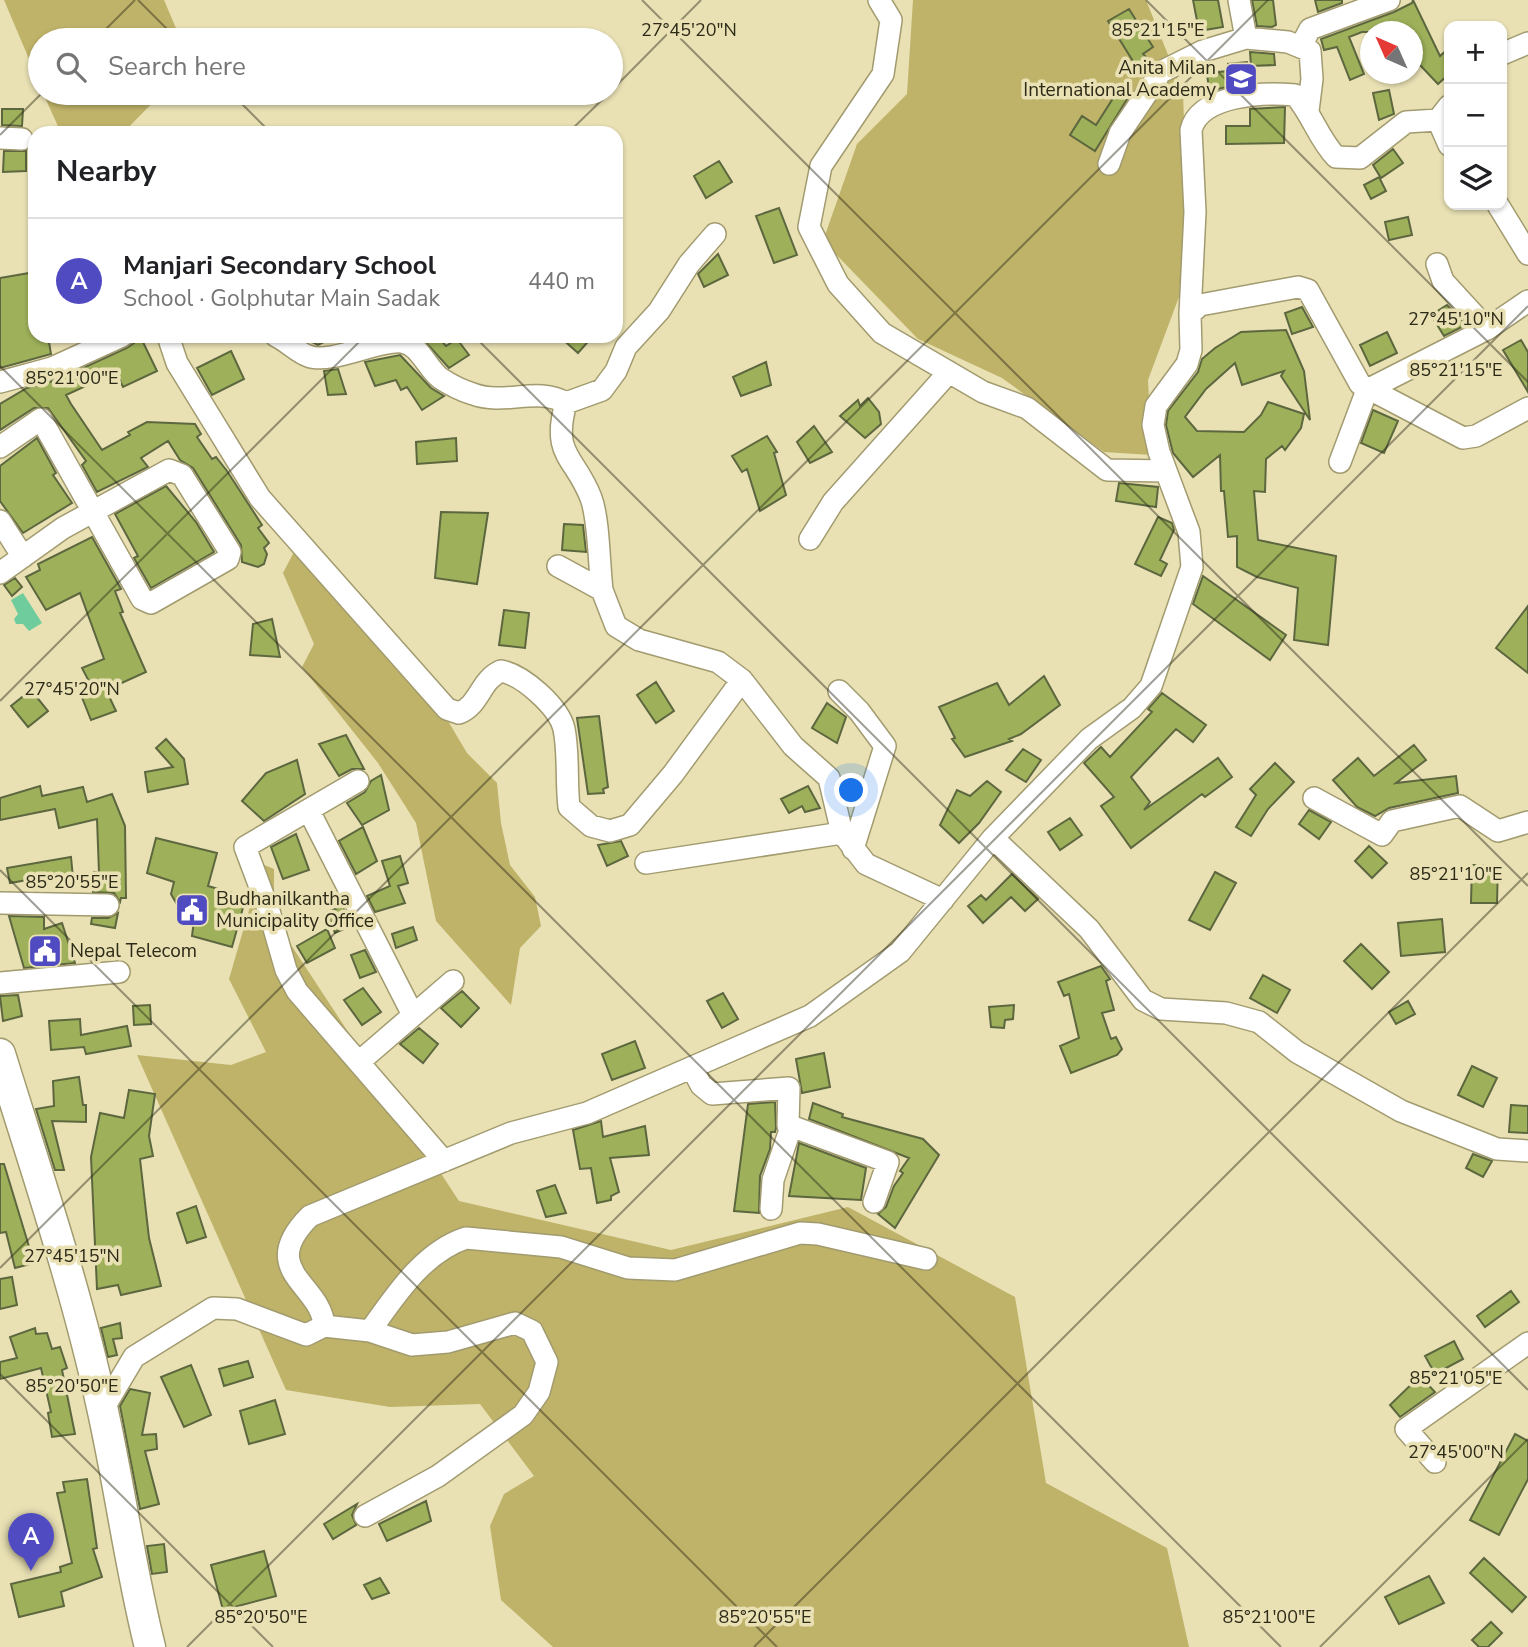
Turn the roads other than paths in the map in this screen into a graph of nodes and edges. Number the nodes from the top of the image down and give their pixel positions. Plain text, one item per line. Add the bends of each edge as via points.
1 (879, 0) edge
2 (1239, 0) edge
3 (1389, 0) edge
4 (1246, 38) junction
5 (1528, 43) edge
6 (1301, 46) junction
7 (1507, 52) edge
8 (1308, 111) junction
9 (1444, 113) edge
10 (0, 138) edge
11 (22, 139) dead end
12 (1109, 164) dead end
13 (1501, 210) edge
14 (715, 233) dead end
15 (1528, 254) edge
16 (1437, 264) dead end
17 (1528, 301) edge
18 (1190, 314) junction
19 (1487, 328) junction
20 (107, 343) edge
21 (170, 343) edge
22 (287, 343) edge
23 (390, 343) edge
24 (405, 343) edge
25 (949, 372) junction
26 (0, 382) edge
27 (1367, 390) junction
28 (566, 403) junction
29 (1528, 408) edge
30 (0, 447) edge
31 (1340, 463) dead end
32 (1166, 471) junction
33 (95, 510) junction
34 (0, 521) edge
35 (810, 539) dead end
36 (23, 557) junction
37 (558, 566) dead end
38 (0, 573) edge
39 (602, 590) junction
40 (742, 680) junction
41 (839, 691) dead end
42 (358, 780) dead end
43 (1314, 798) dead end
44 (309, 811) junction
45 (1528, 822) edge
46 (993, 838) junction
47 (848, 841) junction
48 (646, 863) dead end
49 (943, 900) junction
50 (0, 903) edge
51 (108, 905) dead end
52 (119, 972) dead end
53 (453, 981) dead end
54 (0, 983) edge
55 (413, 1015) junction
56 (0, 1054) edge
57 (359, 1062) junction
58 (692, 1068) junction
59 (792, 1126) junction
60 (1528, 1151) edge
61 (444, 1161) junction
62 (874, 1202) dead end
63 (771, 1209) dead end
64 (926, 1259) dead end
65 (324, 1326) junction
66 (370, 1331) junction
67 (1528, 1343) edge
68 (103, 1409) junction
69 (1435, 1462) dead end
70 (365, 1516) dead end
71 (150, 1647) edge

1 - 25 street via 891,20 883,74 821,166 809,227 838,285 882,333
2 - 4 street
3 - 6 street via 1310,29
4 - 6 street
4 - 12 street via 1203,51 1161,72 1120,133
5 - 7 street
6 - 8 street via 1310,51
8 - 9 street via 1322,142 1336,157 1360,158 1406,122
8 - 18 street via 1295,95 1245,94 1204,109 1193,121
10 - 11 street
13 - 15 street
14 - 28 street via 659,311 626,347 603,390
16 - 19 street via 1443,281
17 - 19 street
18 - 27 street via 1200,305 1298,287 1308,290
18 - 32 street via 1187,364 1156,406 1153,425
19 - 27 street
20 - 26 street via 52,368
21 - 40 street via 177,363 260,498 447,709 459,713 471,708 491,675 501,671 523,678 537,691 564,726 569,807 591,826 610,831 630,825
22 - 23 street via 309,357 358,353
24 - 28 street via 438,377 471,394 493,400 551,394
25 - 32 street via 983,392 1027,408 1107,470
25 - 35 street via 833,502
27 - 29 street via 1464,438
27 - 31 street
28 - 39 street via 560,435 564,452 591,499
30 - 33 street via 41,419
32 - 46 street via 1189,532 1192,567 1151,686 1132,708 1088,739
33 - 33 street via 169,470 177,471 226,542 229,559 151,603 142,599
33 - 36 street
34 - 36 street
36 - 38 street
37 - 39 street
39 - 40 street via 615,626 639,640 718,662
40 - 47 street via 793,746 830,778
41 - 47 street via 885,746
42 - 44 street
43 - 45 street via 1382,835 1392,821 1460,806 1498,831
44 - 55 street
44 - 57 street via 245,846 297,991
46 - 49 street
46 - 60 street via 1089,929 1143,1000 1161,1009 1226,1013 1259,1022 1297,1052 1401,1111 1497,1149
47 - 48 street
47 - 49 street via 866,864
49 - 58 street via 900,952 856,986 810,1016
50 - 51 street
52 - 54 street
53 - 55 street
55 - 57 street
56 - 68 main road via 82,1324
57 - 61 street
58 - 59 street via 712,1094 789,1088 788,1125
58 - 61 street via 587,1114 512,1133
59 - 62 street via 888,1162
59 - 63 street via 773,1180
61 - 65 street via 310,1216 300,1226 289,1252 289,1265 324,1317
64 - 66 street via 800,1233 675,1270 628,1268 561,1247 466,1237 453,1242 405,1282
65 - 66 street
65 - 68 street via 306,1335 237,1309 213,1308 134,1357
66 - 70 street via 412,1345 448,1342 515,1323 532,1331 547,1362 539,1392 523,1415 438,1476
67 - 69 street via 1406,1429
68 - 71 main road

